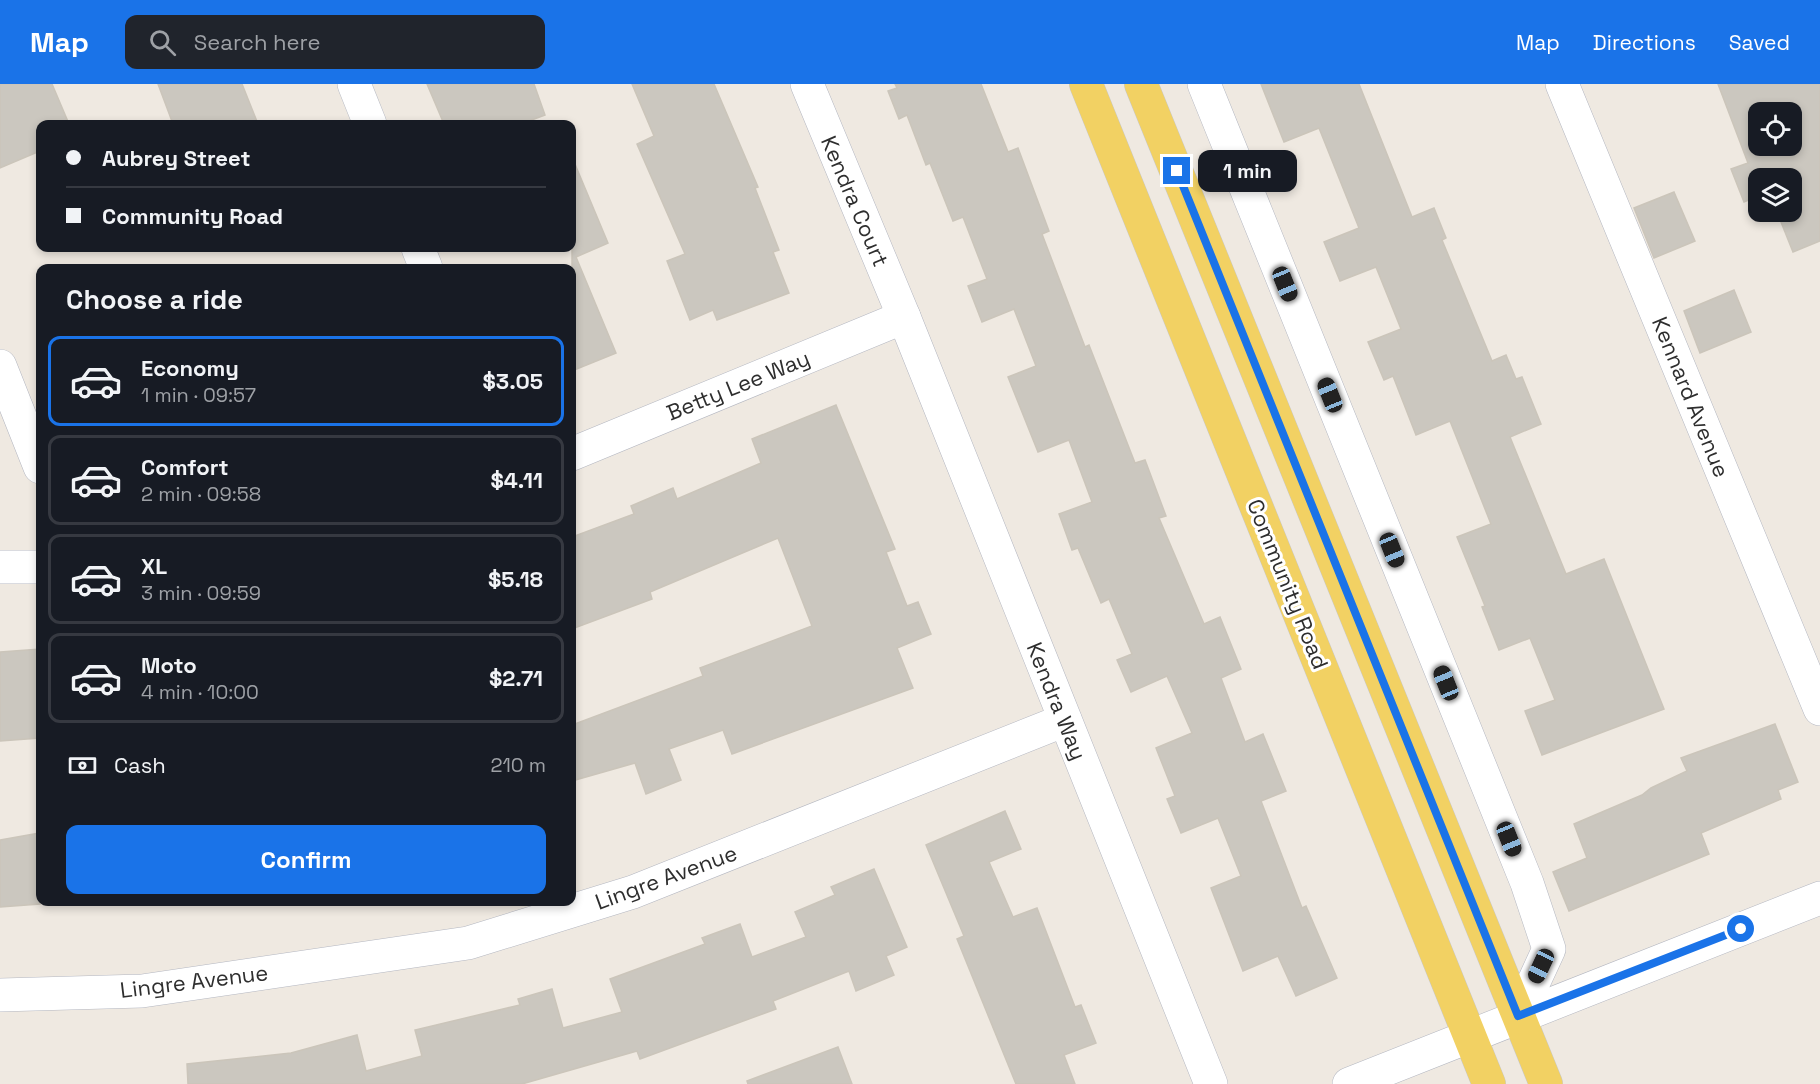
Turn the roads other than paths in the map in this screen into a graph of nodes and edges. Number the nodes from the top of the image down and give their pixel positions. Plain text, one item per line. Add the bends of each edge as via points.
1 (354, 84) edge
2 (807, 84) edge
3 (1086, 84) edge
4 (1142, 84) edge
5 (1204, 84) edge
6 (1562, 84) edge
7 (368, 120) edge
8 (904, 317) junction
9 (0, 366) edge
10 (576, 452) edge
11 (36, 457) edge
12 (0, 567) edge
13 (36, 567) edge
14 (1820, 710) edge
15 (1065, 720) junction
16 (1820, 898) edge
17 (0, 995) edge
18 (1518, 1016) junction
19 (1469, 1035) junction
20 (1211, 1084) edge
21 (1348, 1084) edge
22 (1489, 1084) edge
23 (1546, 1084) edge

1 - 7 street
2 - 8 street, Kendra Court
3 - 19 main road, Community Road
4 - 18 main road
5 - 18 street via 1527,883 1549,950
6 - 14 street, Kennard Avenue
8 - 10 street, Betty Lee Way
8 - 15 street, Kendra Way
9 - 11 street
12 - 13 street
15 - 17 street, Lingre Avenue via 633,892 468,944 142,991
15 - 20 street, Kendra Way
16 - 18 street
18 - 19 street
18 - 23 main road
19 - 21 street
19 - 22 main road, Community Road

